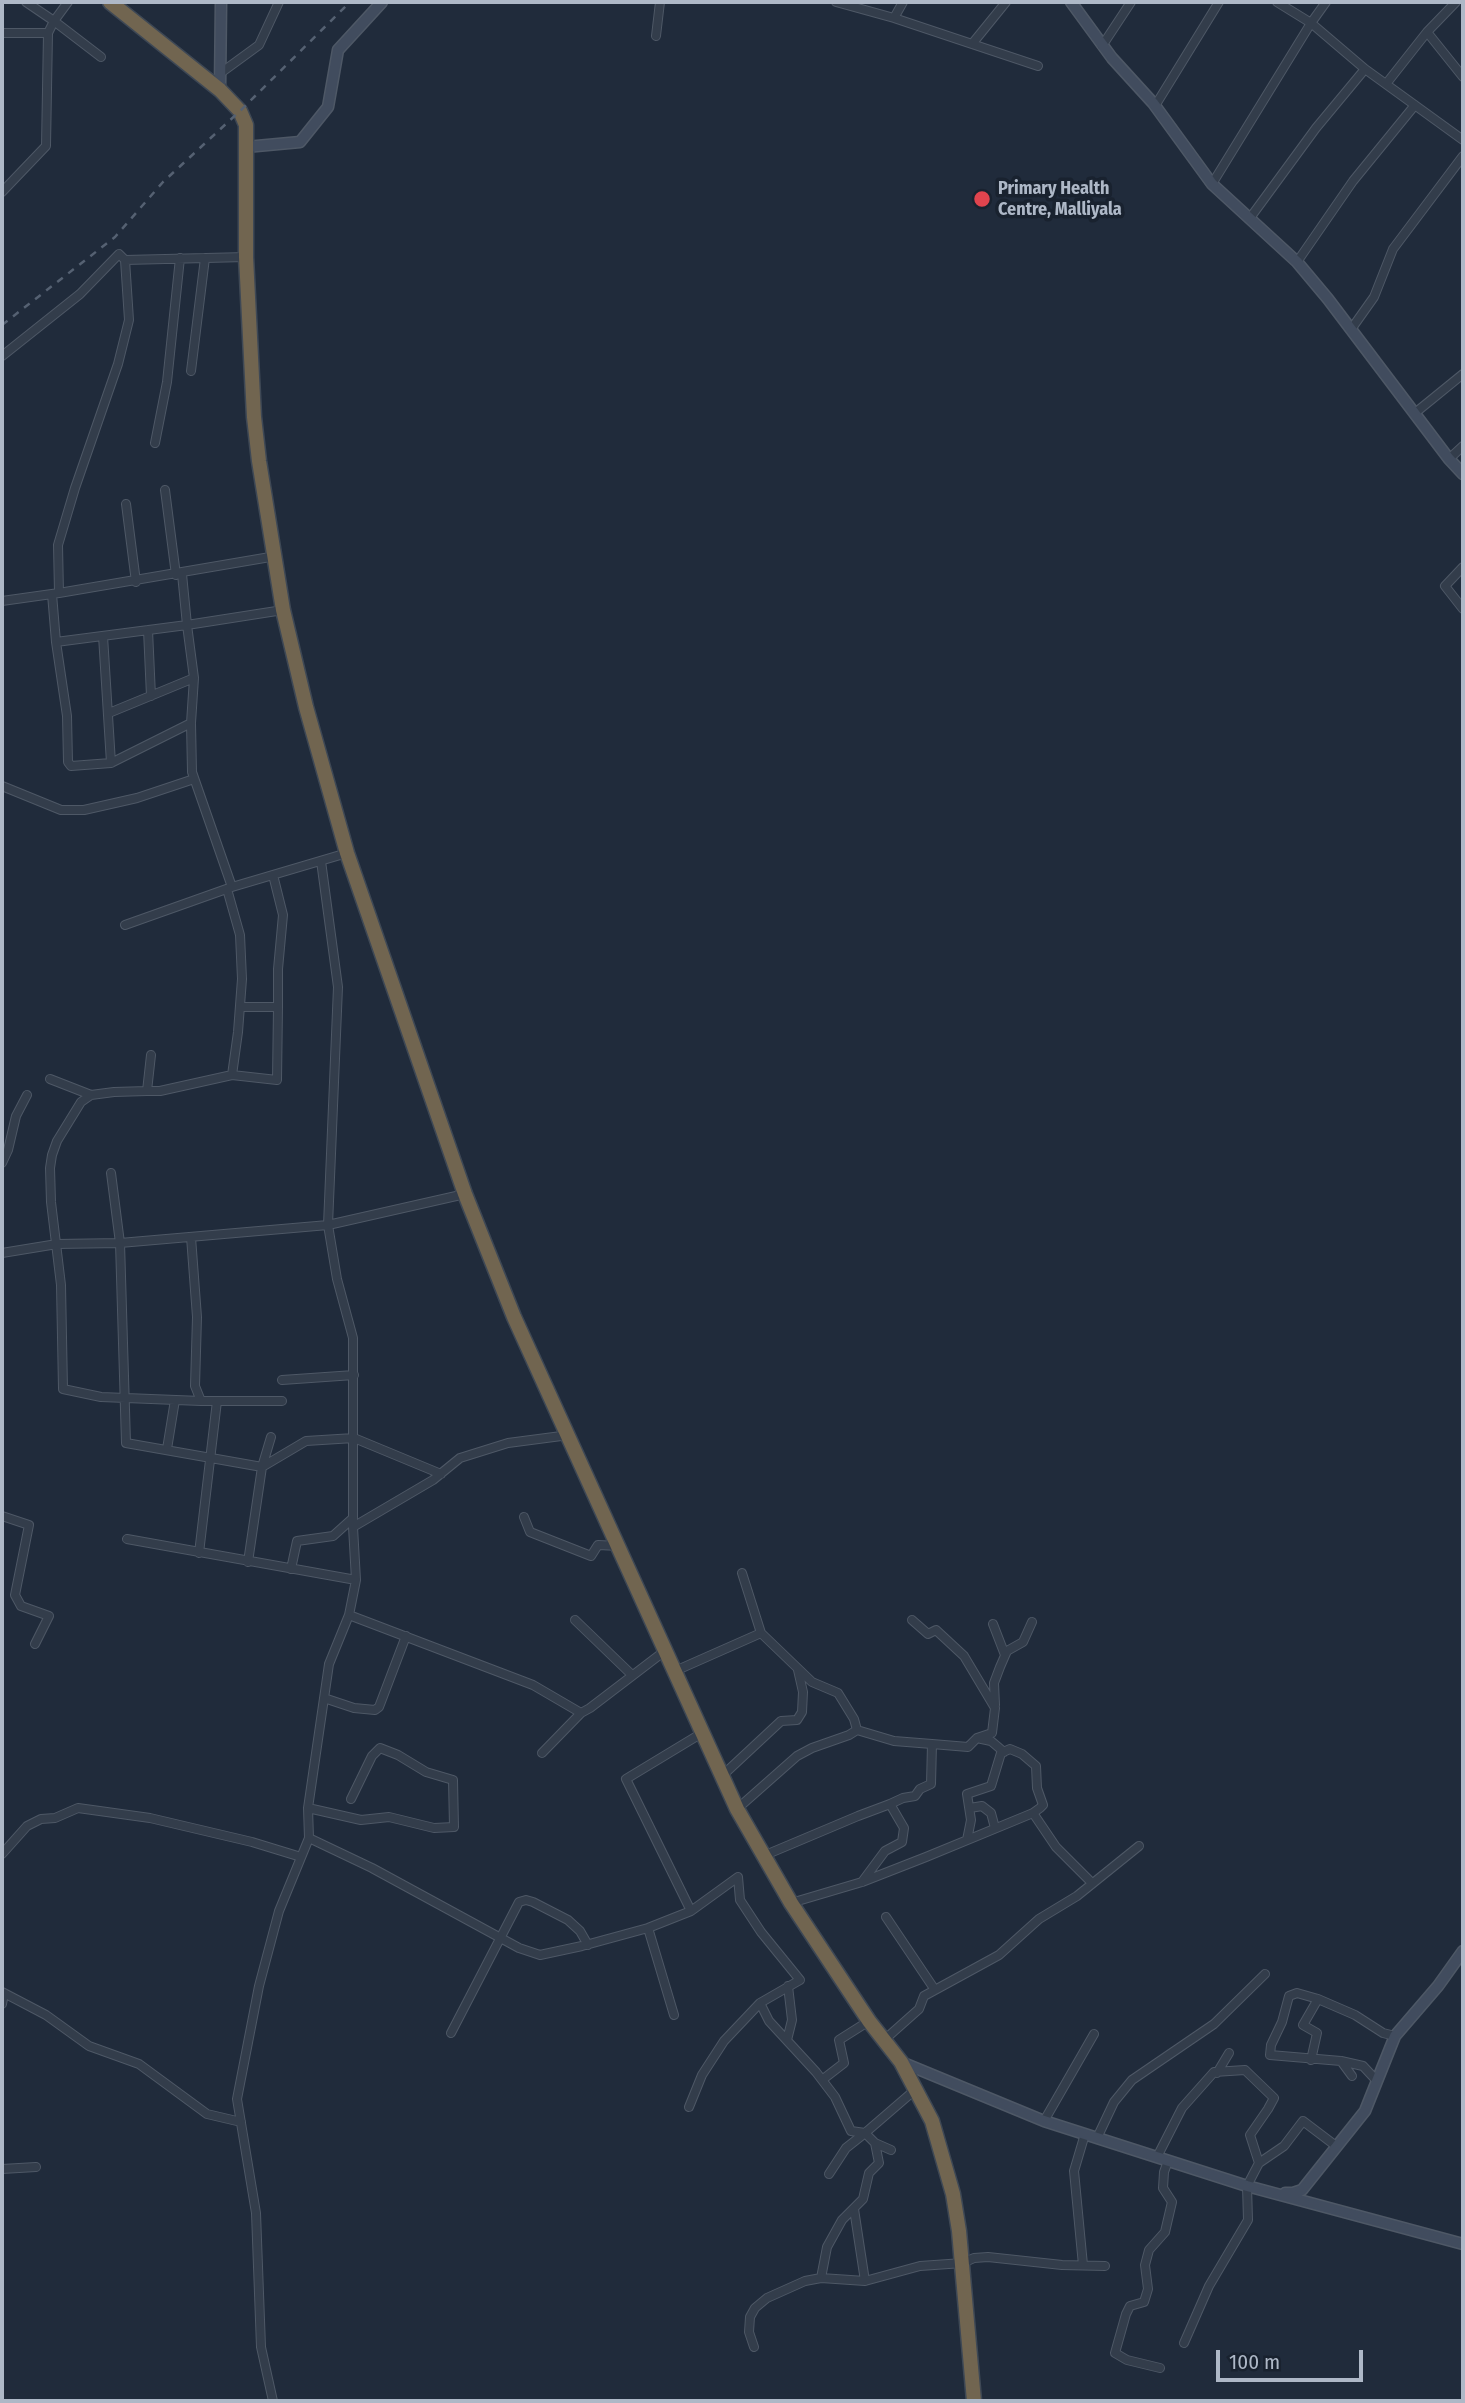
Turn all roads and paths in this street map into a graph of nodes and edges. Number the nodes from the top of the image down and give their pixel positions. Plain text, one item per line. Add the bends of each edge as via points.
1 (26, 2) edge
2 (68, 2) edge
3 (110, 2) edge
4 (222, 2) edge
5 (279, 2) edge
6 (382, 2) edge
7 (660, 2) edge
8 (836, 2) edge
9 (903, 2) edge
10 (1006, 2) edge
11 (1071, 2) edge
12 (1131, 2) edge
13 (1219, 2) edge
14 (1277, 2) edge
15 (1326, 2) edge
16 (1456, 2) edge
17 (894, 18) junction
18 (54, 21) junction
19 (1311, 23) junction
20 (1427, 32) junction
21 (2, 33) edge
22 (48, 33) junction
23 (656, 36) dead end
24 (972, 44) junction
25 (1102, 46) junction
26 (101, 57) dead end
27 (1038, 66) dead end
28 (1365, 69) junction
29 (222, 72) junction
30 (1463, 77) edge
31 (1386, 84) junction
32 (220, 90) junction
33 (1415, 105) junction
34 (1155, 106) junction
35 (1463, 140) edge
36 (246, 147) junction
37 (1463, 156) edge
38 (1212, 184) junction
39 (2, 192) edge
40 (1250, 218) junction
41 (205, 257) junction
42 (246, 257) junction
43 (180, 258) junction
44 (125, 260) junction
45 (1297, 262) junction
46 (1352, 328) junction
47 (2, 356) edge
48 (191, 371) dead end
49 (1463, 374) edge
50 (1415, 413) junction
51 (155, 443) dead end
52 (1463, 446) edge
53 (1449, 459) junction
54 (1463, 474) edge
55 (165, 489) dead end
56 (126, 504) dead end
57 (276, 556) junction
58 (1463, 567) edge
59 (179, 574) junction
60 (136, 582) junction
61 (55, 594) junction
62 (2, 601) edge
63 (1463, 609) edge
64 (283, 610) junction
65 (187, 625) junction
66 (148, 630) junction
67 (103, 636) junction
68 (57, 642) junction
69 (194, 678) junction
70 (151, 696) junction
71 (108, 713) junction
72 (191, 723) junction
73 (111, 763) junction
74 (194, 779) junction
75 (2, 786) edge
76 (347, 853) junction
77 (321, 861) junction
78 (273, 875) junction
79 (229, 888) junction
80 (125, 925) dead end
81 (278, 1006) junction
82 (240, 1007) junction
83 (151, 1055) dead end
84 (232, 1075) junction
85 (50, 1079) dead end
86 (147, 1091) junction
87 (27, 1094) dead end
88 (91, 1095) junction
89 (2, 1163) edge
90 (111, 1173) dead end
91 (465, 1194) junction
92 (328, 1225) junction
93 (191, 1237) junction
94 (120, 1243) junction
95 (57, 1244) junction
96 (2, 1253) edge
97 (354, 1375) junction
98 (282, 1380) dead end
99 (124, 1398) junction
100 (175, 1400) junction
101 (201, 1401) junction
102 (217, 1401) junction
103 (282, 1401) dead end
104 (569, 1435) junction
105 (271, 1437) dead end
106 (354, 1438) junction
107 (167, 1449) junction
108 (211, 1458) junction
109 (262, 1467) junction
110 (441, 1474) junction
111 (2, 1517) edge
112 (524, 1517) dead end
113 (353, 1522) junction
114 (127, 1539) dead end
115 (619, 1546) junction
116 (199, 1553) junction
117 (248, 1562) junction
118 (291, 1569) junction
119 (741, 1573) dead end
120 (356, 1580) junction
121 (349, 1615) junction
122 (575, 1620) dead end
123 (912, 1620) dead end
124 (1032, 1622) dead end
125 (993, 1624) dead end
126 (761, 1633) junction
127 (406, 1636) junction
128 (35, 1644) dead end
129 (666, 1650) junction
130 (1005, 1655) junction
131 (798, 1670) junction
132 (675, 1671) junction
133 (632, 1675) junction
134 (324, 1698) junction
135 (995, 1708) junction
136 (581, 1713) junction
137 (857, 1730) junction
138 (702, 1733) junction
139 (977, 1738) junction
140 (932, 1744) junction
141 (1004, 1752) junction
142 (542, 1753) dead end
143 (723, 1775) junction
144 (351, 1799) dead end
145 (890, 1804) junction
146 (308, 1808) junction
147 (970, 1808) junction
148 (737, 1809) junction
149 (1033, 1813) junction
150 (995, 1828) junction
151 (309, 1838) junction
152 (967, 1840) junction
153 (1139, 1846) dead end
154 (2, 1854) edge
155 (763, 1856) junction
156 (301, 1857) junction
157 (862, 1882) junction
158 (1091, 1882) junction
159 (791, 1903) junction
160 (691, 1911) junction
161 (886, 1917) dead end
162 (649, 1928) junction
163 (500, 1938) junction
164 (588, 1945) junction
165 (1463, 1951) edge
166 (1265, 1974) dead end
167 (788, 1986) junction
168 (935, 1990) junction
169 (3, 1992) edge
170 (1318, 1999) junction
171 (760, 2003) junction
172 (2, 2004) edge
173 (674, 2015) dead end
174 (869, 2021) junction
175 (451, 2034) dead end
176 (1094, 2034) dead end
177 (1395, 2036) junction
178 (787, 2040) junction
179 (883, 2041) junction
180 (1229, 2053) dead end
181 (1311, 2060) junction
182 (1341, 2061) junction
183 (901, 2062) junction
184 (1216, 2073) junction
185 (1352, 2076) dead end
186 (822, 2080) junction
187 (1377, 2081) junction
188 (916, 2089) junction
189 (689, 2107) dead end
190 (1044, 2121) junction
191 (241, 2122) junction
192 (865, 2133) junction
193 (1085, 2134) junction
194 (1097, 2138) junction
195 (875, 2143) junction
196 (1336, 2146) junction
197 (891, 2150) dead end
198 (1163, 2159) junction
199 (1259, 2163) junction
200 (36, 2166) dead end
201 (2, 2168) edge
202 (829, 2174) dead end
203 (1247, 2186) junction
204 (1273, 2193) junction
205 (854, 2209) junction
206 (1463, 2244) edge
207 (963, 2263) junction
208 (1083, 2266) junction
209 (1105, 2266) dead end
210 (821, 2278) junction
211 (865, 2281) junction
212 (1184, 2343) dead end
213 (754, 2347) dead end
214 (1160, 2368) dead end
215 (273, 2401) edge
216 (974, 2401) edge

1 - 18 street
2 - 18 street
3 - 32 highway
4 - 29 street
5 - 29 street via 259,45
6 - 36 street via 338,50 328,107 300,142
7 - 23 street
8 - 17 street
9 - 17 street
10 - 24 street
11 - 25 street
12 - 25 street
13 - 34 street
14 - 19 street
15 - 19 street
16 - 20 street
17 - 24 street
18 - 22 street
18 - 26 street
19 - 28 street
19 - 38 street
20 - 30 street
20 - 31 street
21 - 22 street
22 - 39 street via 46,146
24 - 27 street
25 - 34 street
28 - 31 street
28 - 40 street
29 - 32 street
31 - 33 street
32 - 36 highway via 240,111 246,125
33 - 35 street
33 - 45 street via 1353,181
34 - 38 street
36 - 42 highway
37 - 46 street via 1393,250 1374,297
38 - 40 street
40 - 45 street
41 - 42 street
41 - 43 street
41 - 48 street
42 - 57 highway via 254,417
43 - 44 street
43 - 51 street via 167,382
44 - 47 street via 119,254 80,293
44 - 61 street via 129,320 58,545
45 - 46 street
46 - 50 street
49 - 50 street
50 - 53 street
52 - 53 street
53 - 54 street
55 - 59 street
56 - 60 street
57 - 59 street
57 - 64 highway
58 - 63 street via 1445,586
59 - 60 street
59 - 65 street
60 - 61 street
61 - 62 street
61 - 68 street
64 - 65 street
64 - 76 highway
65 - 66 street
65 - 69 street
66 - 67 street
66 - 70 street
67 - 68 street
67 - 71 street
68 - 73 street via 69,764
69 - 70 street
69 - 72 street
70 - 71 street
71 - 73 street
72 - 73 street
72 - 74 street
74 - 75 street via 84,810 61,810
74 - 79 street
76 - 77 street
76 - 91 highway
77 - 78 street
77 - 92 street via 338,987
78 - 79 street
78 - 81 street via 283,915
79 - 80 street
79 - 82 street via 240,935
81 - 82 street
81 - 84 street via 277,1080
82 - 84 street
83 - 86 street
84 - 86 street
85 - 88 street
86 - 88 street
87 - 89 street
88 - 95 street via 81,1102 52,1154 51,1202
90 - 94 street
91 - 92 street
91 - 104 highway via 514,1317
92 - 93 street
92 - 97 street via 353,1338
93 - 94 street
93 - 101 street via 197,1317 195,1386
94 - 95 street
94 - 99 street
95 - 96 street
95 - 99 street via 63,1390
97 - 98 street
97 - 106 street
99 - 100 street
99 - 107 street via 126,1443
100 - 101 street
100 - 107 street
101 - 102 street
102 - 103 street
102 - 108 street
104 - 110 street via 508,1443 460,1458
104 - 115 highway
105 - 109 street
106 - 109 street via 306,1441
106 - 110 street
106 - 113 street
107 - 108 street
108 - 109 street
108 - 116 street
109 - 117 street
110 - 113 street
111 - 128 street via 29,1525 15,1595 21,1606 50,1616
112 - 115 street via 530,1532 591,1556 598,1545
113 - 118 street via 333,1536 297,1541
113 - 120 street
114 - 116 street
115 - 129 highway
116 - 117 street
117 - 118 street
118 - 120 street
119 - 126 street
120 - 121 street
121 - 127 street
121 - 134 street via 330,1664
122 - 133 street
123 - 135 street via 928,1634 936,1630 964,1656
124 - 130 street via 1023,1642
125 - 130 street
126 - 131 street
126 - 132 street
127 - 134 street via 380,1707 354,1709
127 - 136 street via 533,1685
129 - 132 highway
129 - 133 street
130 - 135 street via 994,1683
131 - 137 street via 838,1693
131 - 143 street via 803,1692 797,1720 781,1721
132 - 138 highway
133 - 136 street
134 - 146 street
135 - 139 street via 992,1733
136 - 142 street
137 - 140 street via 894,1741
137 - 148 street via 797,1756
138 - 143 highway
138 - 160 street via 626,1779
139 - 140 street via 968,1747
139 - 141 street via 991,1741
140 - 145 street via 931,1784 915,1796
141 - 147 street via 991,1786 967,1794
141 - 149 street via 1010,1749 1022,1754 1036,1766 1043,1805
143 - 148 highway
144 - 146 street via 380,1748 426,1772 453,1780 454,1827 434,1828 389,1817 361,1820
145 - 155 street
145 - 157 street via 904,1828 902,1842 885,1851
146 - 151 street
147 - 150 street via 982,1806 991,1813
147 - 152 street
148 - 155 highway
149 - 150 street
149 - 158 street via 1056,1847
150 - 152 street
151 - 156 street
151 - 163 street
152 - 157 street
153 - 158 street
154 - 156 street via 27,1826 78,1808 150,1818
155 - 159 highway
156 - 191 street via 279,1912 259,1986 237,2099
157 - 159 street
158 - 168 street via 999,1955
159 - 174 highway
160 - 162 street
160 - 167 street via 738,1877 740,1900 800,1980
161 - 168 street
162 - 164 street
162 - 173 street
163 - 164 street via 540,1955
163 - 164 street via 519,1902 526,1900 568,1920
163 - 175 street
165 - 177 street
166 - 194 street via 1214,2024 1132,2080 1114,2102
167 - 171 street
167 - 178 street via 792,2020
168 - 179 street
169 - 172 street
169 - 191 street via 89,2046 139,2064 208,2114
170 - 177 street
170 - 181 street via 1303,2025 1317,2033
170 - 181 street via 1297,1993 1289,1996 1271,2045 1270,2056
171 - 178 street
171 - 189 street via 724,2041 702,2075
174 - 179 highway
174 - 186 street via 839,2040 844,2063
176 - 190 street
177 - 187 street
178 - 186 street
179 - 183 highway
180 - 184 street
181 - 182 street
182 - 185 street
182 - 187 street via 1363,2066
183 - 188 highway
183 - 190 street
184 - 198 street via 1182,2108
184 - 199 street via 1245,2070 1273,2098 1250,2135
186 - 192 street via 851,2131
187 - 196 street via 1365,2111
188 - 192 street
188 - 207 highway via 945,2161
190 - 193 street
191 - 215 street via 256,2213 261,2347
192 - 195 street
192 - 202 street via 846,2148
193 - 194 street
193 - 208 street via 1074,2171
194 - 198 street
195 - 197 street
195 - 205 street via 879,2163 869,2173 863,2199
196 - 199 street via 1303,2121 1284,2146
196 - 204 street via 1302,2190
198 - 203 street
198 - 214 street via 1163,2188 1172,2202 1165,2232 1149,2250 1144,2302 1130,2306 1115,2353
199 - 203 street
200 - 201 street
203 - 204 street
203 - 212 street via 1248,2220 1209,2286
204 - 206 street
205 - 210 street via 827,2247
205 - 211 street
207 - 208 street via 988,2257
207 - 211 street via 920,2266
207 - 216 highway
208 - 209 street
210 - 211 street
210 - 213 street via 787,2288 755,2308 749,2332

